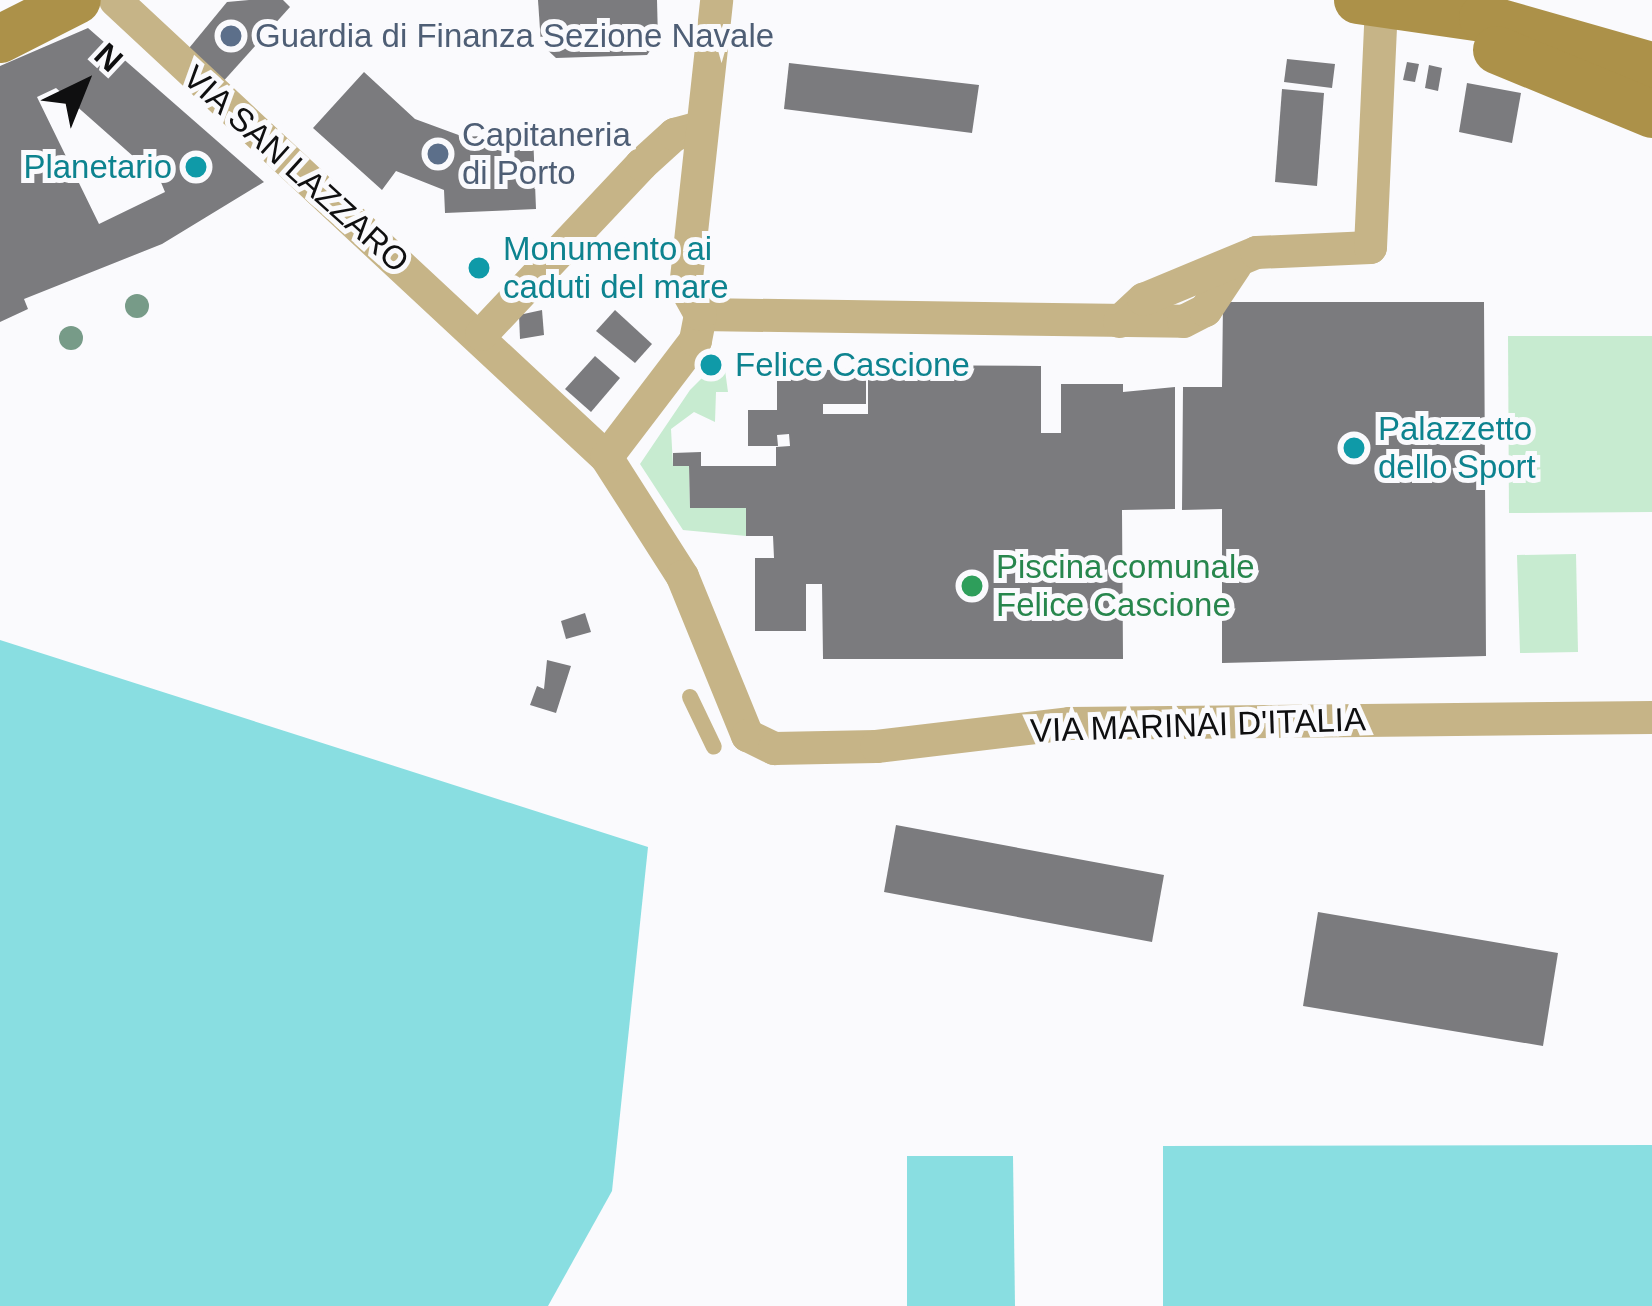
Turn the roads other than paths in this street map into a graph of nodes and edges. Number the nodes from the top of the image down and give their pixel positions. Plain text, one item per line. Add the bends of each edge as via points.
1 (77, 0) edge
2 (115, 0) edge
3 (716, 0) edge
4 (1370, 3) edge
5 (0, 39) edge
6 (1652, 67) edge
7 (1652, 114) edge
8 (697, 128) junction
9 (700, 314) junction
10 (481, 334) junction
11 (606, 457) junction
12 (689, 697) dead end
13 (1652, 717) edge
14 (747, 735) joint
15 (714, 747) dead end

1 - 5 street
2 - 10 street, VIA SAN LAZZARO
3 - 8 street
4 - 6 street via 1483,18
4 - 7 street
4 - 9 street via 1370,247 1274,249 1235,265 1196,317
8 - 9 street via 685,287
8 - 10 street via 674,134 641,164
9 - 11 street via 688,353
10 - 11 street, VIA SAN LAZZARO
11 - 14 street, VIA SAN LAZZARO via 682,576
12 - 15 lane
13 - 14 street, VIA MARINAI D'ITALIA via 1069,723 876,746 774,748

